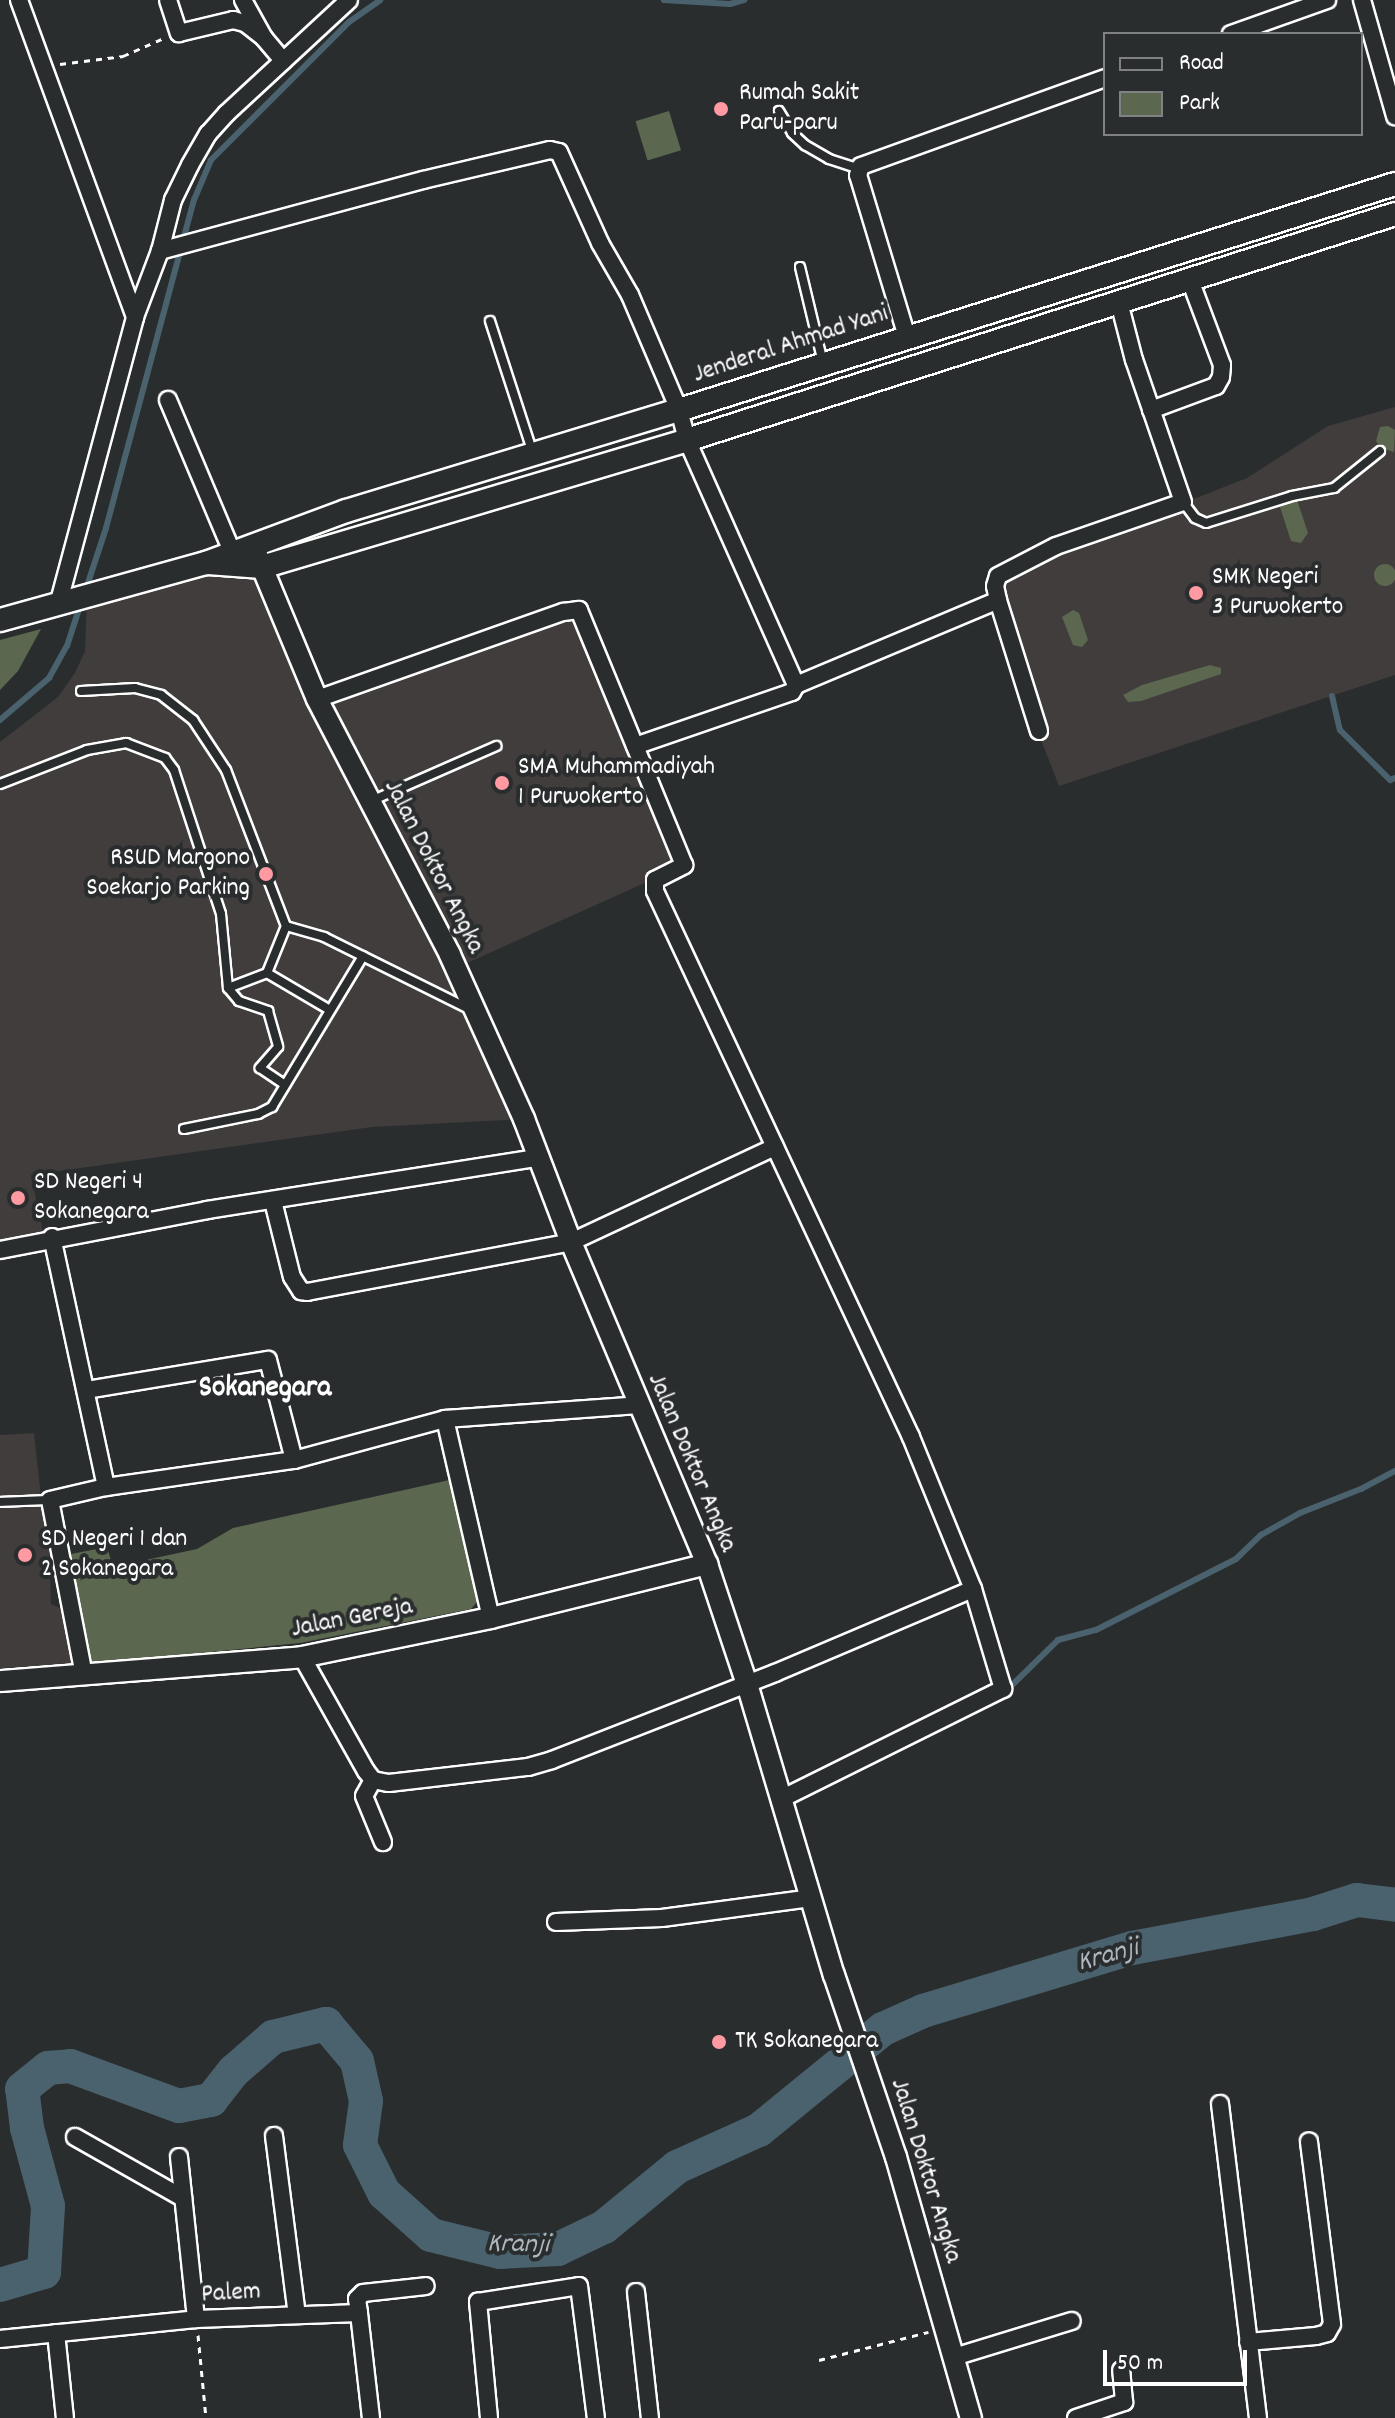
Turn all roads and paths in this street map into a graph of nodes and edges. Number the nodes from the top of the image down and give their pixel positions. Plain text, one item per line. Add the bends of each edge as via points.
1 (19, 0) edge
2 (168, 0) edge
3 (243, 0) edge
4 (349, 0) edge
5 (1327, 0) edge
6 (1362, 0) edge
7 (1237, 32) edge
8 (179, 33) junction
9 (264, 38) junction
10 (283, 61) junction
11 (46, 70) junction
12 (1103, 79) edge
13 (779, 111) dead end
14 (1395, 116) edge
15 (859, 169) junction
16 (1395, 184) edge
17 (1395, 214) edge
18 (1219, 239) junction
19 (168, 250) junction
20 (800, 267) dead end
21 (1229, 267) junction
22 (1190, 280) junction
23 (1119, 302) junction
24 (135, 317) junction
25 (961, 320) junction
26 (490, 321) dead end
27 (907, 337) junction
28 (970, 350) junction
29 (824, 364) junction
30 (168, 400) dead end
31 (679, 410) junction
32 (1151, 410) junction
33 (687, 440) junction
34 (1380, 451) dead end
35 (533, 453) junction
36 (1183, 502) junction
37 (241, 553) junction
38 (262, 567) junction
39 (998, 600) junction
40 (61, 604) junction
41 (0, 620) edge
42 (796, 685) junction
43 (81, 691) dead end
44 (317, 699) junction
45 (1039, 731) dead end
46 (496, 746) dead end
47 (635, 746) junction
48 (0, 784) edge
49 (370, 801) junction
50 (286, 926) junction
51 (363, 956) junction
52 (267, 973) junction
53 (228, 988) junction
54 (328, 1009) junction
55 (476, 1012) junction
56 (285, 1085) junction
57 (184, 1129) dead end
58 (775, 1147) junction
59 (540, 1157) junction
60 (273, 1201) junction
61 (52, 1237) junction
62 (571, 1242) junction
63 (0, 1250) edge
64 (86, 1390) junction
65 (638, 1405) junction
66 (445, 1419) junction
67 (294, 1460) junction
68 (106, 1487) junction
69 (50, 1500) junction
70 (0, 1502) edge
71 (707, 1564) junction
72 (973, 1589) junction
73 (491, 1618) junction
74 (302, 1657) junction
75 (84, 1675) junction
76 (0, 1681) edge
77 (747, 1684) junction
78 (373, 1780) junction
79 (783, 1798) junction
80 (383, 1842) dead end
81 (811, 1898) junction
82 (556, 1922) dead end
83 (1220, 2104) dead end
84 (274, 2136) dead end
85 (75, 2137) dead end
86 (1309, 2141) dead end
87 (179, 2157) dead end
88 (183, 2198) junction
89 (426, 2286) dead end
90 (636, 2292) dead end
91 (359, 2313) junction
92 (297, 2315) junction
93 (196, 2319) junction
94 (1072, 2321) dead end
95 (946, 2327) junction
96 (56, 2333) junction
97 (0, 2339) edge
98 (1248, 2342) junction
99 (954, 2357) junction
100 (819, 2360) dead end
101 (1121, 2370) dead end
102 (65, 2418) edge
103 (206, 2418) edge
104 (371, 2418) edge
105 (489, 2418) edge
106 (596, 2418) edge
107 (650, 2418) edge
108 (971, 2418) edge
109 (1076, 2418) edge
110 (1258, 2418) edge

1 - 11 street
2 - 8 street
3 - 9 street
4 - 10 street
5 - 7 street
6 - 14 street
8 - 9 street via 233,20
8 - 11 path via 123,56 65,61
9 - 10 street
10 - 19 street via 208,134 173,200
11 - 24 street
12 - 15 street
13 - 15 lane via 805,145
15 - 27 street
16 - 18 main road, Jenderal Ahmad Yani
17 - 21 main road, Jenderal Ahmad Yani
18 - 21 street
18 - 25 main road, Jenderal Ahmad Yani
19 - 24 street
19 - 31 street via 423,180 559,152 630,295
20 - 29 lane
21 - 22 main road, Jenderal Ahmad Yani
22 - 23 main road, Jenderal Ahmad Yani
22 - 32 street via 1222,365 1221,377 1216,386
23 - 28 main road, Jenderal Ahmad Yani
23 - 32 street
24 - 40 street
25 - 27 main road, Jenderal Ahmad Yani
25 - 28 street
26 - 35 lane
27 - 29 main road, Jenderal Ahmad Yani
28 - 33 main road, Jenderal Ahmad Yani
29 - 31 main road, Jenderal Ahmad Yani
30 - 37 street
31 - 33 street
31 - 35 main road, Jenderal Ahmad Yani
32 - 36 street
33 - 38 main road, Jenderal Ahmad Yani
33 - 42 street
34 - 36 lane via 1334,488 1206,523
35 - 37 main road, Jenderal Ahmad Yani
36 - 39 street via 1056,546 998,576
37 - 38 main road, Jenderal Ahmad Yani
37 - 40 main road, Jenderal Ahmad Yani
38 - 44 street, Jalan Doktor Angka
39 - 42 street
39 - 45 street
40 - 41 main road, Jenderal Ahmad Yani
42 - 47 street via 783,696
43 - 50 lane via 135,688 161,695 193,720 226,770
44 - 47 street via 575,609
44 - 49 street, Jalan Doktor Angka
46 - 49 lane
47 - 58 street via 684,865 653,885
48 - 53 lane via 87,750 126,743 165,758 174,770 218,904
49 - 55 street, Jalan Doktor Angka
50 - 51 lane
50 - 52 lane
51 - 54 lane
51 - 55 lane
52 - 53 lane
52 - 54 lane
53 - 56 lane via 239,1001 268,1011 278,1047 259,1066
54 - 56 lane
55 - 59 street, Jalan Doktor Angka
56 - 57 lane via 267,1111
58 - 62 street
58 - 72 street via 911,1437
59 - 60 street
59 - 62 street, Jalan Doktor Angka
60 - 61 street
60 - 62 street via 292,1277 301,1291
61 - 63 street
61 - 64 street
62 - 65 street, Jalan Doktor Angka
64 - 67 street via 268,1360
64 - 68 street
65 - 66 street
65 - 71 street, Jalan Doktor Angka
66 - 67 street
66 - 73 street
67 - 68 street
68 - 69 street
69 - 70 lane
69 - 75 street
71 - 73 street, Jalan Gereja
71 - 77 street, Jalan Doktor Angka
72 - 77 street
72 - 79 street via 1003,1689
73 - 74 street, Jalan Gereja
74 - 75 street, Jalan Gereja
74 - 78 street
75 - 76 street, Jalan Gereja
77 - 78 street via 528,1767 389,1783
77 - 79 street, Jalan Doktor Angka
78 - 80 street via 364,1796
79 - 81 street, Jalan Doktor Angka
81 - 82 street via 662,1918
81 - 95 street, Jalan Doktor Angka
83 - 98 street
84 - 92 street
85 - 88 street
86 - 98 street via 1332,2324 1327,2333 1316,2336
87 - 88 street
88 - 93 street
89 - 91 street via 363,2293 357,2299
90 - 107 street
91 - 92 street, Palem
91 - 104 street
92 - 93 street, Palem
93 - 96 street, Palem
93 - 103 path
94 - 99 street
95 - 99 street, Jalan Doktor Angka
95 - 100 path
96 - 97 street, Palem
96 - 102 street
98 - 110 street
99 - 108 street, Jalan Doktor Angka
101 - 109 street via 1124,2402
105 - 106 street via 478,2302 579,2286

